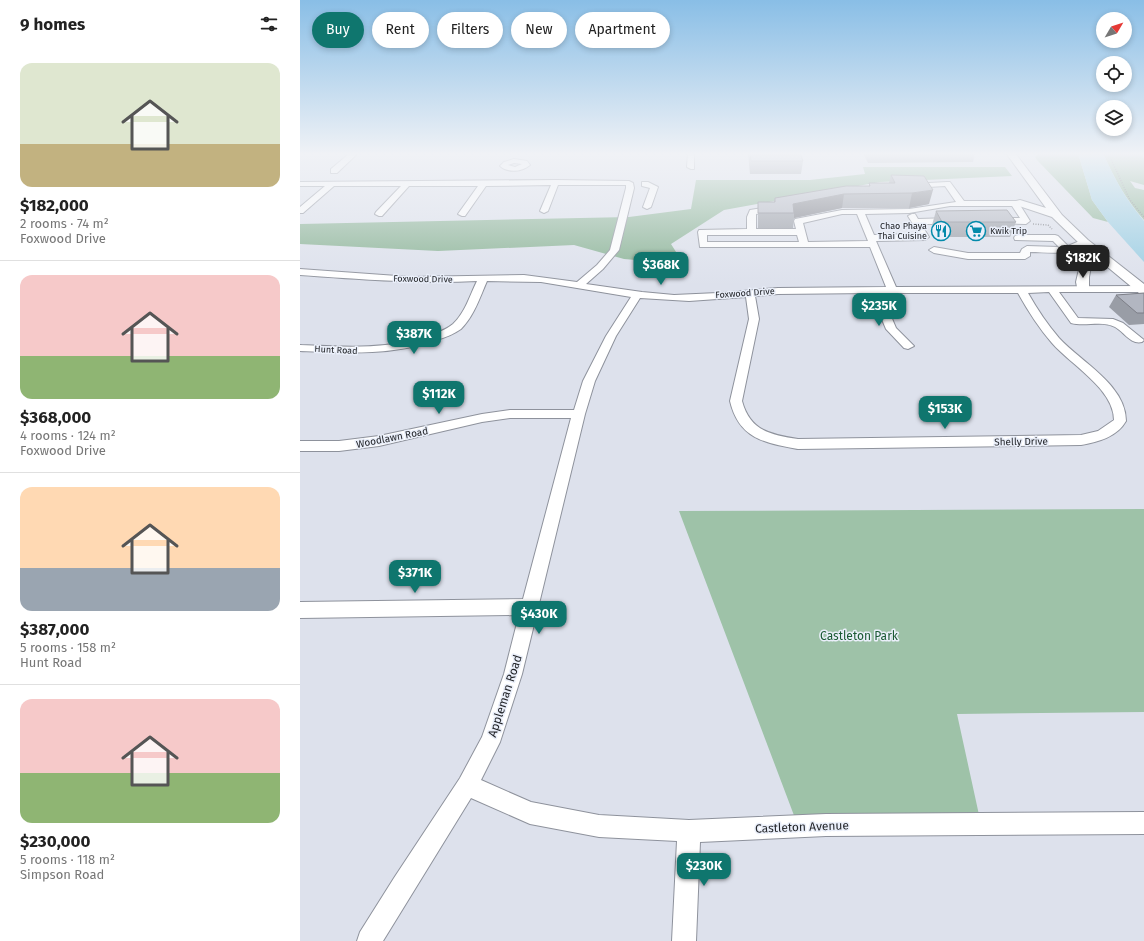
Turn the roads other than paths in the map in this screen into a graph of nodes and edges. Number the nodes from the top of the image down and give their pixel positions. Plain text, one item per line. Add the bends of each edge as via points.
1 (317, 197) edge
2 (395, 197) edge
3 (474, 197) edge
4 (550, 197) edge
5 (639, 197) joint
6 (928, 197) edge
7 (933, 197) edge
8 (955, 197) edge
9 (1036, 197) edge
10 (1041, 197) edge
11 (1054, 197) edge
12 (1017, 203) junction
13 (960, 204) junction
14 (647, 206) dead end
15 (784, 206) edge
16 (300, 211) edge
17 (544, 211) dead end
18 (909, 211) junction
19 (860, 212) junction
20 (379, 214) dead end
21 (462, 214) dead end
22 (1057, 216) junction
23 (960, 221) edge
24 (990, 221) edge
25 (1004, 221) junction
26 (915, 222) junction
27 (801, 232) junction
28 (752, 233) junction
29 (1018, 238) junction
30 (872, 241) junction
31 (1084, 242) junction
32 (804, 245) junction
33 (1027, 249) junction
34 (1066, 249) junction
35 (934, 250) dead end
36 (300, 272) edge
37 (483, 278) junction
38 (579, 285) junction
39 (1144, 287) edge
40 (892, 290) junction
41 (1022, 290) junction
42 (1052, 290) junction
43 (1083, 290) junction
44 (876, 291) junction
45 (750, 293) junction
46 (637, 295) junction
47 (1138, 340) dead end
48 (908, 346) dead end
49 (300, 348) edge
50 (579, 414) junction
51 (300, 446) edge
52 (531, 607) junction
53 (300, 610) edge
54 (468, 786) junction
55 (1144, 823) edge
56 (689, 831) junction
57 (369, 941) edge
58 (684, 941) edge

1 - 16 street
2 - 20 street
3 - 21 street
4 - 17 street
5 - 14 street
5 - 38 street via 614,250 600,267
6 - 18 street
7 - 13 street
8 - 13 street
9 - 12 main road via 1033,200
10 - 22 main road
11 - 39 main road via 1085,232
12 - 13 street
12 - 22 main road
12 - 25 street via 1026,221
15 - 28 street via 753,212
18 - 19 street
18 - 26 street
19 - 27 street via 842,212 798,221
19 - 30 street
22 - 31 main road
23 - 26 street
24 - 25 street
25 - 29 street
26 - 30 street via 925,237
27 - 28 street
27 - 32 street
28 - 32 street via 702,232 703,245
29 - 33 street
29 - 34 street via 1055,238
30 - 32 street
30 - 40 street
31 - 34 street via 1076,248
31 - 39 main road
31 - 43 main road via 1088,260 1081,281
33 - 34 street
33 - 35 street via 1025,256 994,257 968,256
36 - 37 street, Foxwood Drive via 415,280
37 - 38 street, Foxwood Drive via 524,278
37 - 49 street, Hunt Road via 468,312 459,324 431,339 406,346 370,351
38 - 46 street, Foxwood Drive
39 - 43 street, Foxwood Drive
40 - 41 street, Foxwood Drive
40 - 44 street, Foxwood Drive
41 - 42 street, Foxwood Drive
41 - 45 street, Shelly Drive via 1029,305 1057,342 1102,384 1115,400 1119,408 1120,421 1112,430 1097,438 1081,440 798,444 769,439 753,430 739,413 736,401 754,319
42 - 43 street, Foxwood Drive
42 - 47 street via 1075,321 1109,321 1119,325
44 - 45 street, Foxwood Drive
44 - 48 street via 891,329
45 - 46 street, Foxwood Drive via 675,297
46 - 50 street, Appleman Road via 611,336 589,381
50 - 51 street, Woodlawn Road via 510,414 379,441 339,446
50 - 52 street, Appleman Road
52 - 53 street
52 - 54 street, Appleman Road via 514,674 492,735
54 - 56 street, Castleton Avenue via 530,813 599,826
54 - 57 street, Appleman Road
55 - 56 street, Castleton Avenue via 826,825
56 - 58 street

